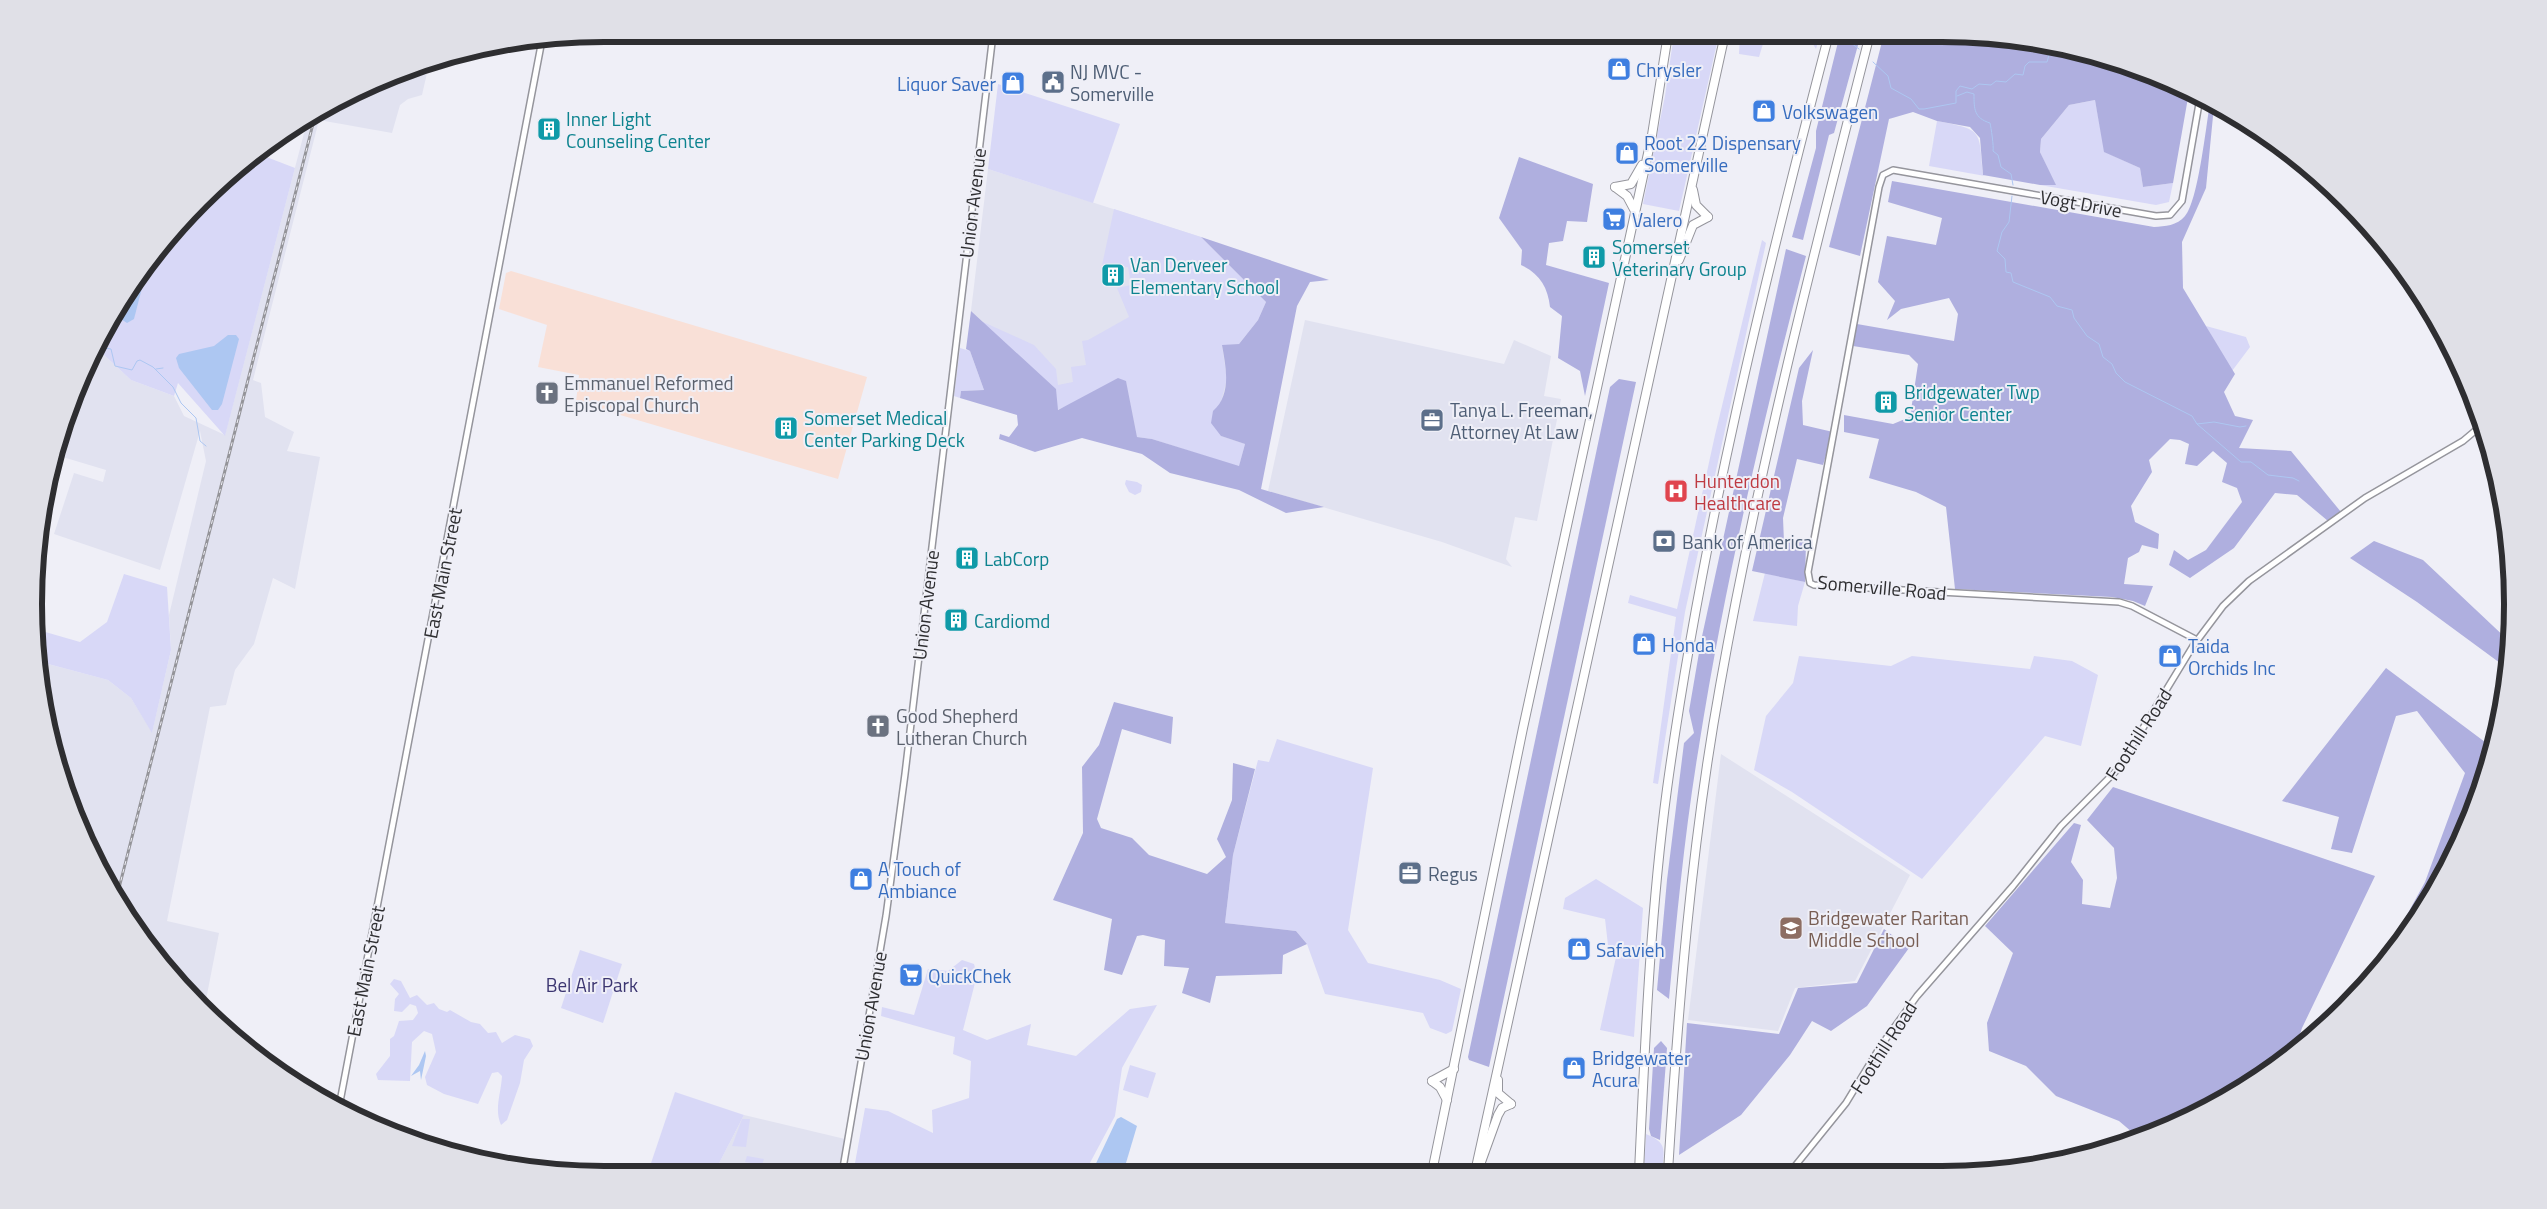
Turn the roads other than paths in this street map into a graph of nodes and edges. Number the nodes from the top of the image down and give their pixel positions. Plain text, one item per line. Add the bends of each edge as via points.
1 (992, 42) edge
2 (1667, 42) edge
3 (1723, 42) edge
4 (1828, 42) edge
5 (1868, 42) edge
6 (541, 46) edge
7 (2199, 104) edge
8 (1648, 152) junction
9 (1693, 179) junction
10 (1879, 187) joint
11 (1635, 211) junction
12 (1670, 283) junction
13 (2477, 430) edge
14 (2197, 640) junction
15 (1500, 1054) junction
16 (1454, 1069) junction
17 (340, 1100) edge
18 (1447, 1100) junction
19 (843, 1166) edge
20 (1433, 1166) edge
21 (1477, 1166) edge
22 (1478, 1166) edge
23 (1639, 1166) edge
24 (1668, 1166) edge
25 (1794, 1166) edge

1 - 19 street, Union Avenue via 901,803 886,916
2 - 8 highway
3 - 9 highway
4 - 23 highway via 1765,288 1683,685 1652,920
5 - 24 highway via 1787,364 1720,688 1691,882
6 - 17 street, East Main Street
7 - 10 street, Vogt Drive via 2182,201 2170,215 2156,216 1893,170 1883,175
8 - 11 highway
8 - 11 highway via 1633,182 1615,187 1627,196
9 - 12 highway
9 - 12 highway via 1695,203 1708,217 1691,228
10 - 14 street, Somerville Road via 1808,572 1810,583 2120,602
11 - 16 highway
12 - 15 highway
13 - 14 street, Foothill Road via 2463,441 2380,488 2256,576 2223,606
14 - 25 street, Foothill Road via 2118,769 2061,826 1917,996 1880,1047 1846,1103
15 - 21 highway
15 - 22 highway via 1497,1089 1511,1104 1502,1108 1498,1115
16 - 18 highway
16 - 18 highway via 1432,1081 1440,1087
18 - 20 highway

